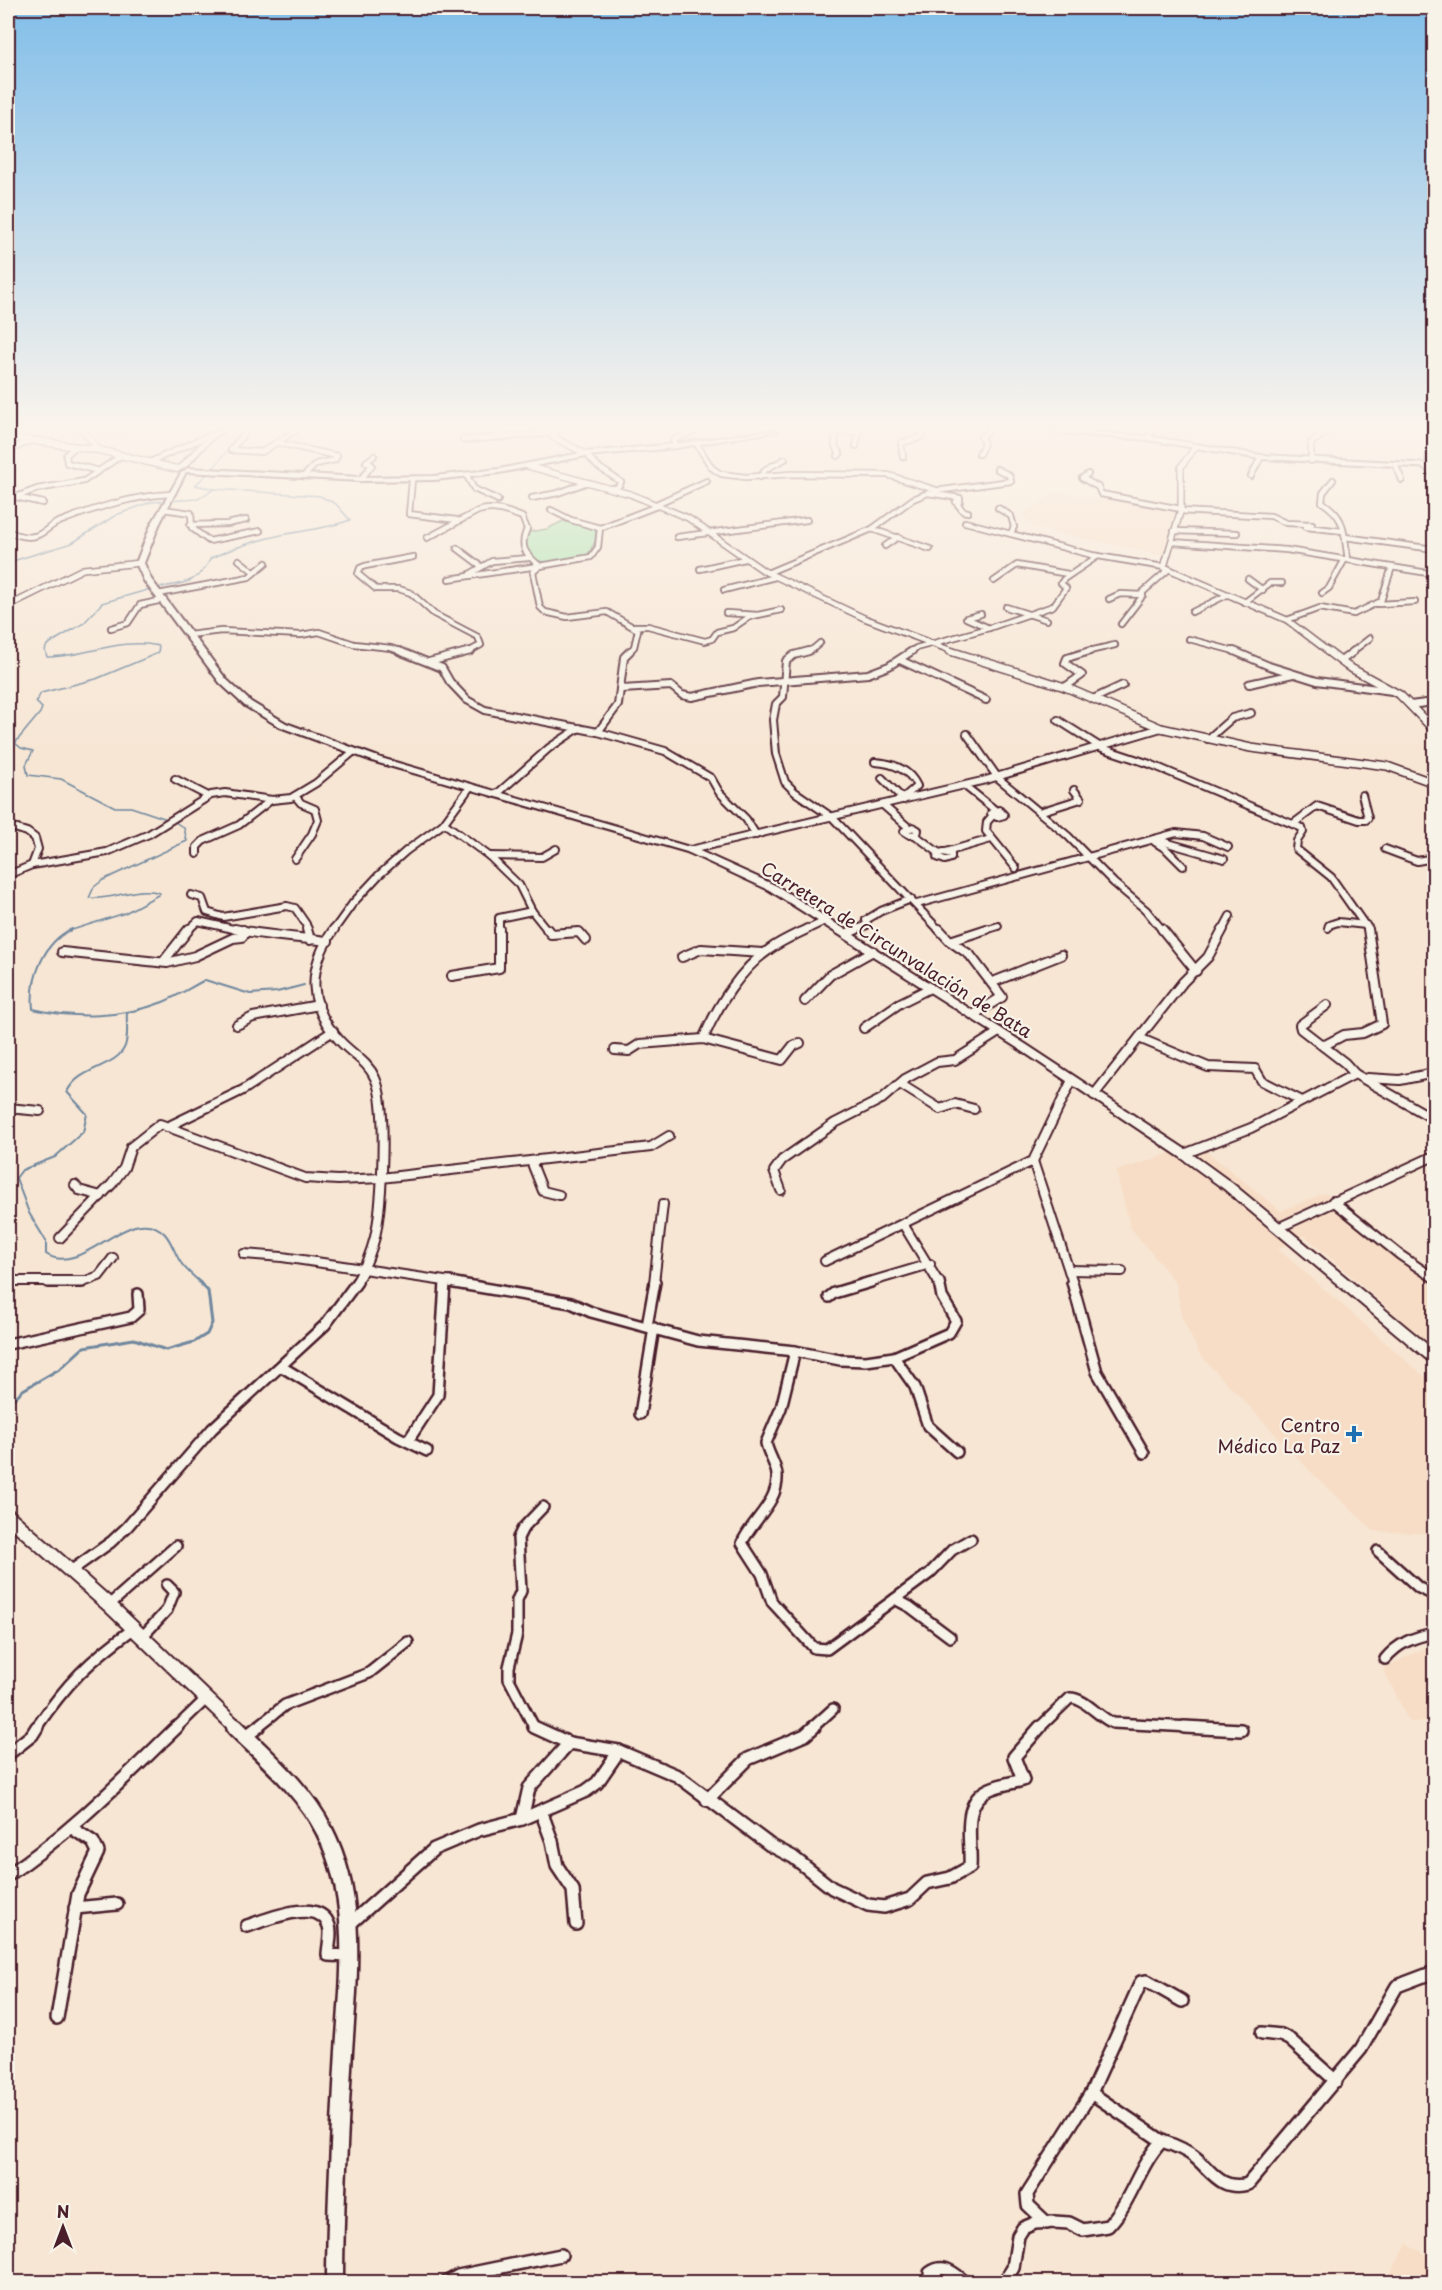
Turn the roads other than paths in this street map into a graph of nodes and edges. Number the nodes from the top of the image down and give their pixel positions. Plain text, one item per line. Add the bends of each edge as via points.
1 (151, 538) edge
2 (203, 538) edge
3 (225, 538) edge
4 (523, 538) edge
5 (599, 538) edge
6 (716, 538) edge
7 (851, 538) edge
8 (896, 538) edge
9 (899, 538) edge
10 (1029, 538) edge
11 (1173, 538) edge
12 (1344, 538) edge
13 (1367, 538) edge
14 (1172, 542) junction
15 (885, 546) dead end
16 (457, 548) dead end
17 (930, 549) dead end
18 (1434, 549) edge
19 (407, 552) dead end
20 (1098, 556) junction
21 (529, 558) junction
22 (745, 559) junction
23 (1347, 559) junction
24 (239, 560) dead end
25 (140, 563) junction
26 (481, 566) junction
27 (540, 566) junction
28 (261, 567) dead end
29 (1392, 567) junction
30 (1167, 568) junction
31 (700, 569) dead end
32 (254, 572) junction
33 (767, 573) junction
34 (1068, 574) junction
35 (1434, 574) edge
36 (469, 575) junction
37 (775, 577) junction
38 (449, 579) dead end
39 (1248, 579) dead end
40 (994, 581) dead end
41 (1282, 583) dead end
42 (1263, 590) junction
43 (724, 591) dead end
44 (157, 592) junction
45 (1322, 593) dead end
46 (1143, 595) junction
47 (1227, 595) junction
48 (1109, 599) dead end
49 (1245, 602) junction
50 (1415, 602) dead end
51 (1381, 603) junction
52 (8, 606) edge
53 (1006, 607) dead end
54 (781, 610) dead end
55 (1192, 612) dead end
56 (726, 613) dead end
57 (981, 614) dead end
58 (1031, 614) junction
59 (757, 615) junction
60 (1047, 620) dead end
61 (1287, 620) junction
62 (1121, 624) dead end
63 (634, 626) junction
64 (111, 628) dead end
65 (988, 628) junction
66 (189, 635) junction
67 (1370, 638) dead end
68 (1189, 639) dead end
69 (820, 643) dead end
70 (930, 644) junction
71 (1115, 645) dead end
72 (900, 660) junction
73 (1341, 661) junction
74 (429, 662) junction
75 (1293, 674) junction
76 (785, 681) junction
77 (1123, 684) dead end
78 (1249, 684) dead end
79 (1065, 687) junction
80 (622, 689) junction
81 (1394, 691) junction
82 (1093, 699) junction
83 (986, 700) dead end
84 (1434, 704) edge
85 (1412, 706) junction
86 (1251, 713) dead end
87 (1058, 720) dead end
88 (579, 728) junction
89 (1161, 728) junction
90 (1434, 730) edge
91 (598, 732) junction
92 (967, 734) dead end
93 (1208, 739) junction
94 (1102, 748) junction
95 (353, 752) junction
96 (875, 762) dead end
97 (175, 778) dead end
98 (882, 778) dead end
99 (998, 778) junction
100 (1434, 783) edge
101 (965, 786) junction
102 (470, 787) junction
103 (1074, 790) dead end
104 (497, 794) junction
105 (1362, 795) dead end
106 (208, 796) junction
107 (295, 796) junction
108 (904, 799) junction
109 (272, 800) junction
110 (884, 806) junction
111 (1039, 812) junction
112 (833, 818) junction
113 (444, 823) junction
114 (1293, 824) junction
115 (8, 826) edge
116 (756, 835) junction
117 (991, 839) junction
118 (1152, 839) junction
119 (1228, 847) dead end
120 (556, 849) dead end
121 (690, 849) junction
122 (1385, 849) dead end
123 (197, 854) dead end
124 (489, 856) junction
125 (1089, 857) junction
126 (1434, 858) edge
127 (296, 859) dead end
128 (1224, 859) dead end
129 (32, 865) junction
130 (1183, 866) dead end
131 (1016, 868) dead end
132 (8, 869) edge
133 (20, 869) junction
134 (8, 875) edge
135 (191, 895) dead end
136 (914, 902) junction
137 (532, 911) junction
138 (1230, 916) dead end
139 (825, 921) junction
140 (1366, 925) junction
141 (998, 926) dead end
142 (1328, 928) dead end
143 (243, 930) junction
144 (846, 934) junction
145 (310, 940) junction
146 (586, 940) dead end
147 (328, 941) junction
148 (950, 941) junction
149 (873, 951) junction
150 (62, 952) dead end
151 (763, 953) junction
152 (1061, 955) dead end
153 (682, 957) dead end
154 (163, 963) junction
155 (1196, 971) junction
156 (452, 976) dead end
157 (993, 982) junction
158 (930, 988) junction
159 (805, 1001) dead end
160 (319, 1005) junction
161 (1327, 1005) dead end
162 (973, 1015) junction
163 (237, 1025) dead end
164 (864, 1028) dead end
165 (333, 1031) junction
166 (999, 1032) junction
167 (1139, 1038) junction
168 (703, 1039) junction
169 (800, 1043) dead end
170 (1323, 1046) junction
171 (615, 1050) dead end
172 (1434, 1073) edge
173 (1358, 1075) junction
174 (1072, 1080) junction
175 (900, 1084) junction
176 (1094, 1095) junction
177 (1302, 1101) junction
178 (8, 1108) edge
179 (974, 1109) dead end
180 (40, 1112) dead end
181 (1434, 1119) edge
182 (167, 1127) junction
183 (669, 1136) dead end
184 (1184, 1154) junction
185 (1434, 1156) edge
186 (531, 1161) junction
187 (1033, 1161) junction
188 (381, 1178) junction
189 (75, 1185) dead end
190 (781, 1190) dead end
191 (559, 1195) dead end
192 (101, 1196) junction
193 (1333, 1201) junction
194 (663, 1204) dead end
195 (903, 1224) junction
196 (1278, 1228) junction
197 (60, 1238) dead end
198 (244, 1254) dead end
199 (113, 1257) dead end
200 (825, 1261) dead end
201 (930, 1264) junction
202 (363, 1269) junction
203 (1069, 1270) junction
204 (1122, 1271) dead end
205 (1434, 1278) edge
206 (8, 1281) edge
207 (445, 1281) junction
208 (138, 1294) dead end
209 (829, 1297) dead end
210 (650, 1327) junction
211 (8, 1344) edge
212 (795, 1351) junction
213 (894, 1357) junction
214 (1434, 1357) edge
215 (282, 1367) junction
216 (640, 1414) dead end
217 (408, 1441) junction
218 (427, 1451) dead end
219 (957, 1452) dead end
220 (1144, 1453) dead end
221 (543, 1507) dead end
222 (8, 1516) edge
223 (971, 1539) dead end
224 (176, 1546) dead end
225 (1378, 1551) dead end
226 (72, 1570) junction
227 (167, 1585) dead end
228 (1434, 1595) edge
229 (895, 1599) junction
230 (109, 1605) junction
231 (138, 1633) junction
232 (1434, 1633) edge
233 (950, 1637) dead end
234 (408, 1642) dead end
235 (1385, 1659) dead end
236 (207, 1698) junction
237 (833, 1709) dead end
238 (1242, 1730) dead end
239 (245, 1737) junction
240 (569, 1743) junction
241 (619, 1751) junction
242 (8, 1754) edge
243 (707, 1800) junction
244 (541, 1811) junction
245 (522, 1819) junction
246 (72, 1828) junction
247 (8, 1875) edge
248 (117, 1904) dead end
249 (75, 1908) junction
250 (576, 1924) dead end
251 (350, 1925) junction
252 (247, 1926) dead end
253 (348, 1956) junction
254 (1434, 1972) edge
255 (1182, 2001) dead end
256 (57, 2018) dead end
257 (1262, 2033) dead end
258 (1336, 2081) junction
259 (1091, 2093) junction
260 (1162, 2141) junction
261 (1047, 2223) junction
262 (561, 2255) dead end
263 (930, 2273) dead end
264 (335, 2283) edge
265 (447, 2283) edge
266 (965, 2283) edge
267 (1004, 2283) edge

1 - 25 main road
2 - 3 street via 209,541
4 - 21 street via 520,543
5 - 27 street via 591,557
6 - 22 street
7 - 33 street
8 - 15 street
9 - 17 street
10 - 20 street
11 - 14 street
12 - 23 street
13 - 18 street
14 - 23 street via 1271,545
14 - 30 street
16 - 26 street
19 - 74 street via 413,557 372,564 360,568 358,574 376,589 411,593 434,614 481,641 473,650
20 - 30 street
20 - 34 street
21 - 26 street via 498,560
21 - 27 street
22 - 31 street
22 - 33 street
23 - 29 street
23 - 45 street
24 - 32 street
25 - 44 main road, Carretera de Circunvalación de Bata
25 - 52 street via 83,569
26 - 36 street
27 - 36 street
27 - 63 street via 532,574 540,607 545,612 567,617 607,612
28 - 32 street via 267,563
29 - 35 street
29 - 51 street
30 - 46 street
30 - 47 street
32 - 44 street via 237,580
33 - 37 street
34 - 40 street via 1017,565
34 - 58 street via 1061,583 1066,588 1053,606
36 - 38 street
37 - 43 street
37 - 70 street
39 - 42 street
41 - 42 street via 1272,582
42 - 49 street
44 - 64 street via 128,623
44 - 66 main road, Carretera de Circunvalación de Bata
46 - 48 street via 1120,594
46 - 62 street
47 - 49 street
47 - 55 street
49 - 61 street
50 - 51 street
51 - 61 street via 1354,614 1320,608
53 - 58 street
54 - 59 street
56 - 59 street
57 - 65 street via 966,618
58 - 60 street
58 - 65 street
59 - 63 street via 705,640
61 - 73 street
63 - 80 street via 638,630 636,643 624,657
65 - 70 street
66 - 74 street via 221,631 301,635 319,632 354,644 392,648
66 - 95 main road, Carretera de Circunvalación de Bata via 223,681 248,704 283,725
67 - 73 street
68 - 75 street via 1233,650
69 - 76 street via 815,649 788,658
70 - 72 street
70 - 79 street
71 - 79 street via 1067,658 1067,665 1082,675
72 - 76 street via 868,674
72 - 83 street
73 - 81 street
74 - 88 street via 442,668 467,699 485,710
75 - 78 street
75 - 81 street via 1328,684
76 - 80 street via 692,696 682,695 671,686
76 - 112 street via 783,697 773,715 782,775 795,792
77 - 82 street
79 - 82 street
80 - 91 street via 616,713
81 - 85 street
82 - 89 street
84 - 85 street
85 - 90 street
86 - 93 street via 1228,719
87 - 94 street
88 - 91 street
88 - 104 street via 549,748
89 - 93 street
89 - 94 street
91 - 116 street via 665,751 705,774
92 - 99 street
93 - 100 street via 1290,755 1387,766
94 - 99 street
94 - 114 street
95 - 102 main road, Carretera de Circunvalación de Bata
95 - 107 street
96 - 108 street via 900,768 914,780 917,786
97 - 106 street
98 - 108 street
99 - 101 street
99 - 111 street
101 - 108 street
101 - 117 street via 994,813 985,827
102 - 104 main road, Carretera de Circunvalación de Bata
102 - 113 street
103 - 111 street via 1081,799
104 - 121 main road, Carretera de Circunvalación de Bata
105 - 114 street via 1366,820 1317,806
106 - 109 street via 225,793
106 - 129 street via 148,834 107,852
107 - 109 street
107 - 127 street via 299,803 318,813 312,835
108 - 110 street
109 - 123 street via 239,825 203,841 196,847
110 - 112 street
110 - 117 street via 908,828 905,832 943,852
111 - 125 street
112 - 116 street
112 - 136 street
113 - 124 street
113 - 147 street via 370,883
114 - 140 street via 1302,830 1296,849 1331,878
115 - 129 street via 36,839 38,846
116 - 121 street
117 - 131 street
118 - 119 street via 1176,832 1190,833
118 - 125 street
118 - 128 street
118 - 130 street
120 - 124 street via 542,857
121 - 139 main road, Carretera de Circunvalación de Bata via 753,877
122 - 126 street via 1417,861
124 - 137 street via 519,885
125 - 136 street
125 - 155 street via 1146,910
129 - 133 street
132 - 133 street
133 - 134 street
135 - 145 street via 202,898 207,912 218,917 295,908 306,924
136 - 144 street via 873,915 866,920 867,925
136 - 148 street
137 - 146 street via 551,934 577,931
137 - 156 street via 499,918 499,968
138 - 155 street via 1217,944
139 - 144 main road, Carretera de Circunvalación de Bata
139 - 151 street
140 - 142 street via 1338,922
140 - 170 street via 1382,1024
141 - 148 street
143 - 145 street
143 - 154 street via 242,937 195,956
143 - 154 street via 195,922
144 - 149 main road, Carretera de Circunvalación de Bata
145 - 147 street
147 - 160 street via 312,974 312,990
148 - 157 street via 970,955
149 - 158 main road, Carretera de Circunvalación de Bata
149 - 159 street via 830,975
150 - 154 street
151 - 153 street via 701,949
151 - 168 street via 710,1022
152 - 157 street
155 - 167 street
157 - 162 street via 1002,997
158 - 162 main road, Carretera de Circunvalación de Bata
158 - 164 street
160 - 163 street via 253,1017
160 - 165 street
161 - 170 street via 1299,1026
162 - 166 main road, Carretera de Circunvalación de Bata
165 - 182 street via 243,1090
165 - 188 street via 371,1070 378,1084
166 - 174 main road, Carretera de Circunvalación de Bata
166 - 175 street via 956,1060 937,1062
167 - 176 street
167 - 177 street via 1208,1067 1255,1069 1262,1081
168 - 169 street via 782,1060
168 - 171 street via 640,1044 626,1052
170 - 173 street
172 - 173 street via 1400,1080
173 - 177 street
173 - 181 street
174 - 176 main road, Carretera de Circunvalación de Bata
174 - 187 street
175 - 179 street via 940,1108 955,1104
175 - 190 street via 783,1160 774,1171
176 - 184 main road, Carretera de Circunvalación de Bata
177 - 184 street via 1251,1128
178 - 180 street
182 - 188 street via 305,1178
182 - 192 street via 160,1124 131,1147 121,1173
183 - 186 street via 651,1147
184 - 196 main road, Carretera de Circunvalación de Bata
185 - 193 street
186 - 188 street
186 - 191 street via 543,1191
187 - 195 street
187 - 203 street
188 - 202 street via 374,1241
189 - 192 street via 79,1190
192 - 197 street
193 - 196 street
193 - 205 street
194 - 210 street
195 - 200 street
195 - 201 street
196 - 214 main road, Carretera de Circunvalación de Bata
198 - 202 street
199 - 206 street via 100,1276 81,1282
201 - 209 street
201 - 213 street via 942,1297 955,1315 955,1325 928,1345
202 - 207 street
202 - 215 street via 343,1306
203 - 204 street
203 - 220 street via 1097,1372
207 - 210 street via 570,1303
207 - 217 street via 438,1395
208 - 211 street via 139,1311 131,1317
210 - 212 street via 698,1341
210 - 216 street
212 - 213 street via 852,1361
212 - 229 street via 781,1408 766,1443 778,1476 777,1488 769,1506 743,1538 743,1547 762,1574 772,1602 818,1650 827,1649
213 - 219 street via 915,1387 928,1426
215 - 217 street
215 - 226 street via 223,1417 127,1527
217 - 218 street
221 - 240 street via 518,1538 521,1591 509,1679 534,1727
222 - 226 main road
223 - 229 street via 952,1550 930,1573
224 - 230 street
225 - 228 street via 1419,1588
226 - 230 main road
227 - 231 street via 174,1592 168,1608
229 - 233 street
230 - 231 main road
231 - 236 main road
231 - 242 street via 94,1658 61,1692 37,1730
232 - 235 street via 1393,1647
234 - 239 street via 369,1673 285,1705
236 - 239 main road
236 - 246 street
237 - 243 street via 805,1735 753,1756
238 - 243 street via 1113,1723 1077,1698 1070,1698 1014,1757 1023,1780 986,1790 973,1805 969,1816 970,1867 959,1875 927,1883 910,1899 884,1907 868,1905 832,1888
239 - 251 main road via 291,1784 323,1828 342,1874
240 - 241 street
240 - 245 street via 529,1788
241 - 243 street via 678,1776
241 - 244 street via 592,1788
244 - 245 street
244 - 250 street via 557,1866 573,1890
245 - 251 street via 479,1830 434,1849
246 - 247 street
246 - 249 street via 93,1842 98,1852
248 - 249 street
249 - 256 street
251 - 253 main road
252 - 253 street via 300,1912 317,1912 329,1928 328,1955
253 - 264 main road
254 - 258 street via 1397,1986 1366,2042
255 - 259 street via 1147,1981 1141,1982
257 - 258 street via 1289,2039
258 - 260 street via 1243,2186 1223,2184 1196,2158
259 - 260 street
259 - 261 street via 1027,2194 1028,2205
260 - 261 street via 1147,2157 1123,2207 1108,2226 1083,2230 1069,2223
261 - 267 street via 1029,2225 1020,2232 1013,2268
262 - 265 street via 458,2276
263 - 266 street via 946,2268

